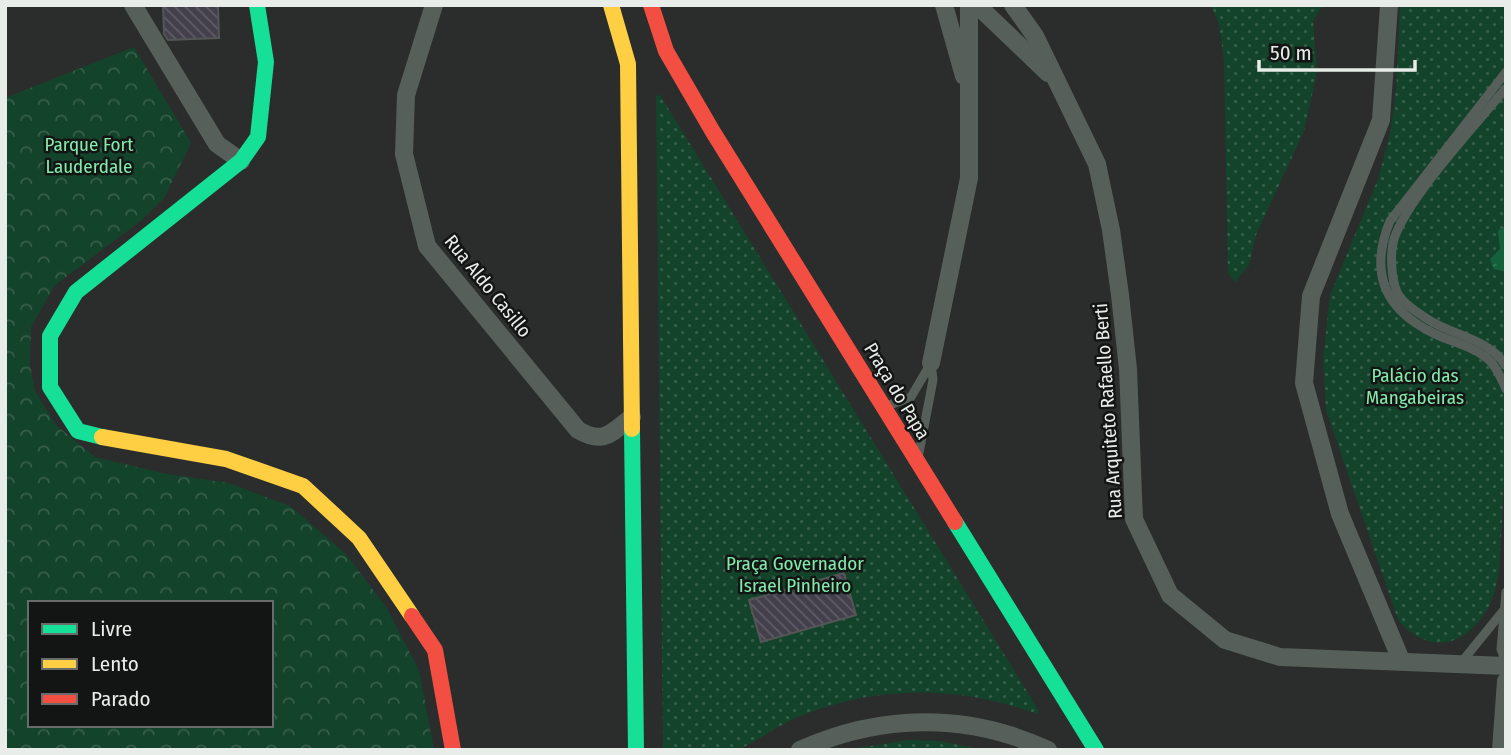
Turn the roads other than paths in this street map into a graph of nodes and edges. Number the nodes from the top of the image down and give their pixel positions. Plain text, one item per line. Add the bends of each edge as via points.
1 (133, 5) edge
2 (257, 5) edge
3 (434, 5) edge
4 (611, 5) edge
5 (651, 5) edge
6 (944, 5) edge
7 (969, 5) edge
8 (977, 5) edge
9 (1013, 5) edge
10 (1389, 5) edge
11 (647, 57) junction
12 (1506, 72) edge
13 (1059, 83) junction
14 (1506, 88) edge
15 (970, 96) junction
16 (242, 161) junction
17 (931, 363) junction
18 (1506, 366) edge
19 (1506, 389) edge
20 (882, 408) junction
21 (632, 417) junction
22 (920, 469) junction
23 (1506, 593) edge
24 (1504, 611) junction
25 (1401, 660) junction
26 (1460, 664) junction
27 (1506, 665) edge
28 (1506, 681) edge
29 (453, 750) edge
30 (636, 750) edge
31 (800, 750) edge
32 (1048, 750) edge
33 (1096, 750) edge
34 (1501, 750) edge

1 - 16 street via 217,144
2 - 16 street via 265,75 258,137
3 - 21 street, Rua Aldo Casillo via 406,95 404,154 427,246 578,430 593,438 606,436
4 - 11 street
5 - 11 street
6 - 15 street
7 - 15 street
8 - 13 street, Rua Arquiteto Rafaello Berti
9 - 13 street, Rua Arquiteto Rafaello Berti
10 - 25 street via 1381,120 1311,296 1304,383 1340,514
11 - 20 street, Praça do Papa via 713,132
11 - 21 street
12 - 19 lane via 1390,221 1381,251 1384,291 1393,305 1430,332 1489,359
13 - 25 street, Rua Arquiteto Rafaello Berti via 1100,177 1128,369 1134,519 1170,595 1225,640 1280,657
14 - 18 lane via 1413,205 1394,240 1393,273 1396,290 1414,310 1485,346
15 - 17 street via 969,178
16 - 29 street via 76,292 50,336 50,387 78,431 226,459 303,486 359,538 435,650
17 - 20 lane via 911,397
17 - 22 lane via 933,380 919,443
20 - 22 street, Praça do Papa
21 - 30 street
22 - 33 street, Praça do Papa
23 - 24 lane
24 - 26 lane
24 - 27 lane via 1501,649
25 - 26 street, Rua Arquiteto Rafaello Berti
26 - 27 street, Rua Arquiteto Rafaello Berti
28 - 34 street
31 - 32 street via 835,734 916,721 998,734

